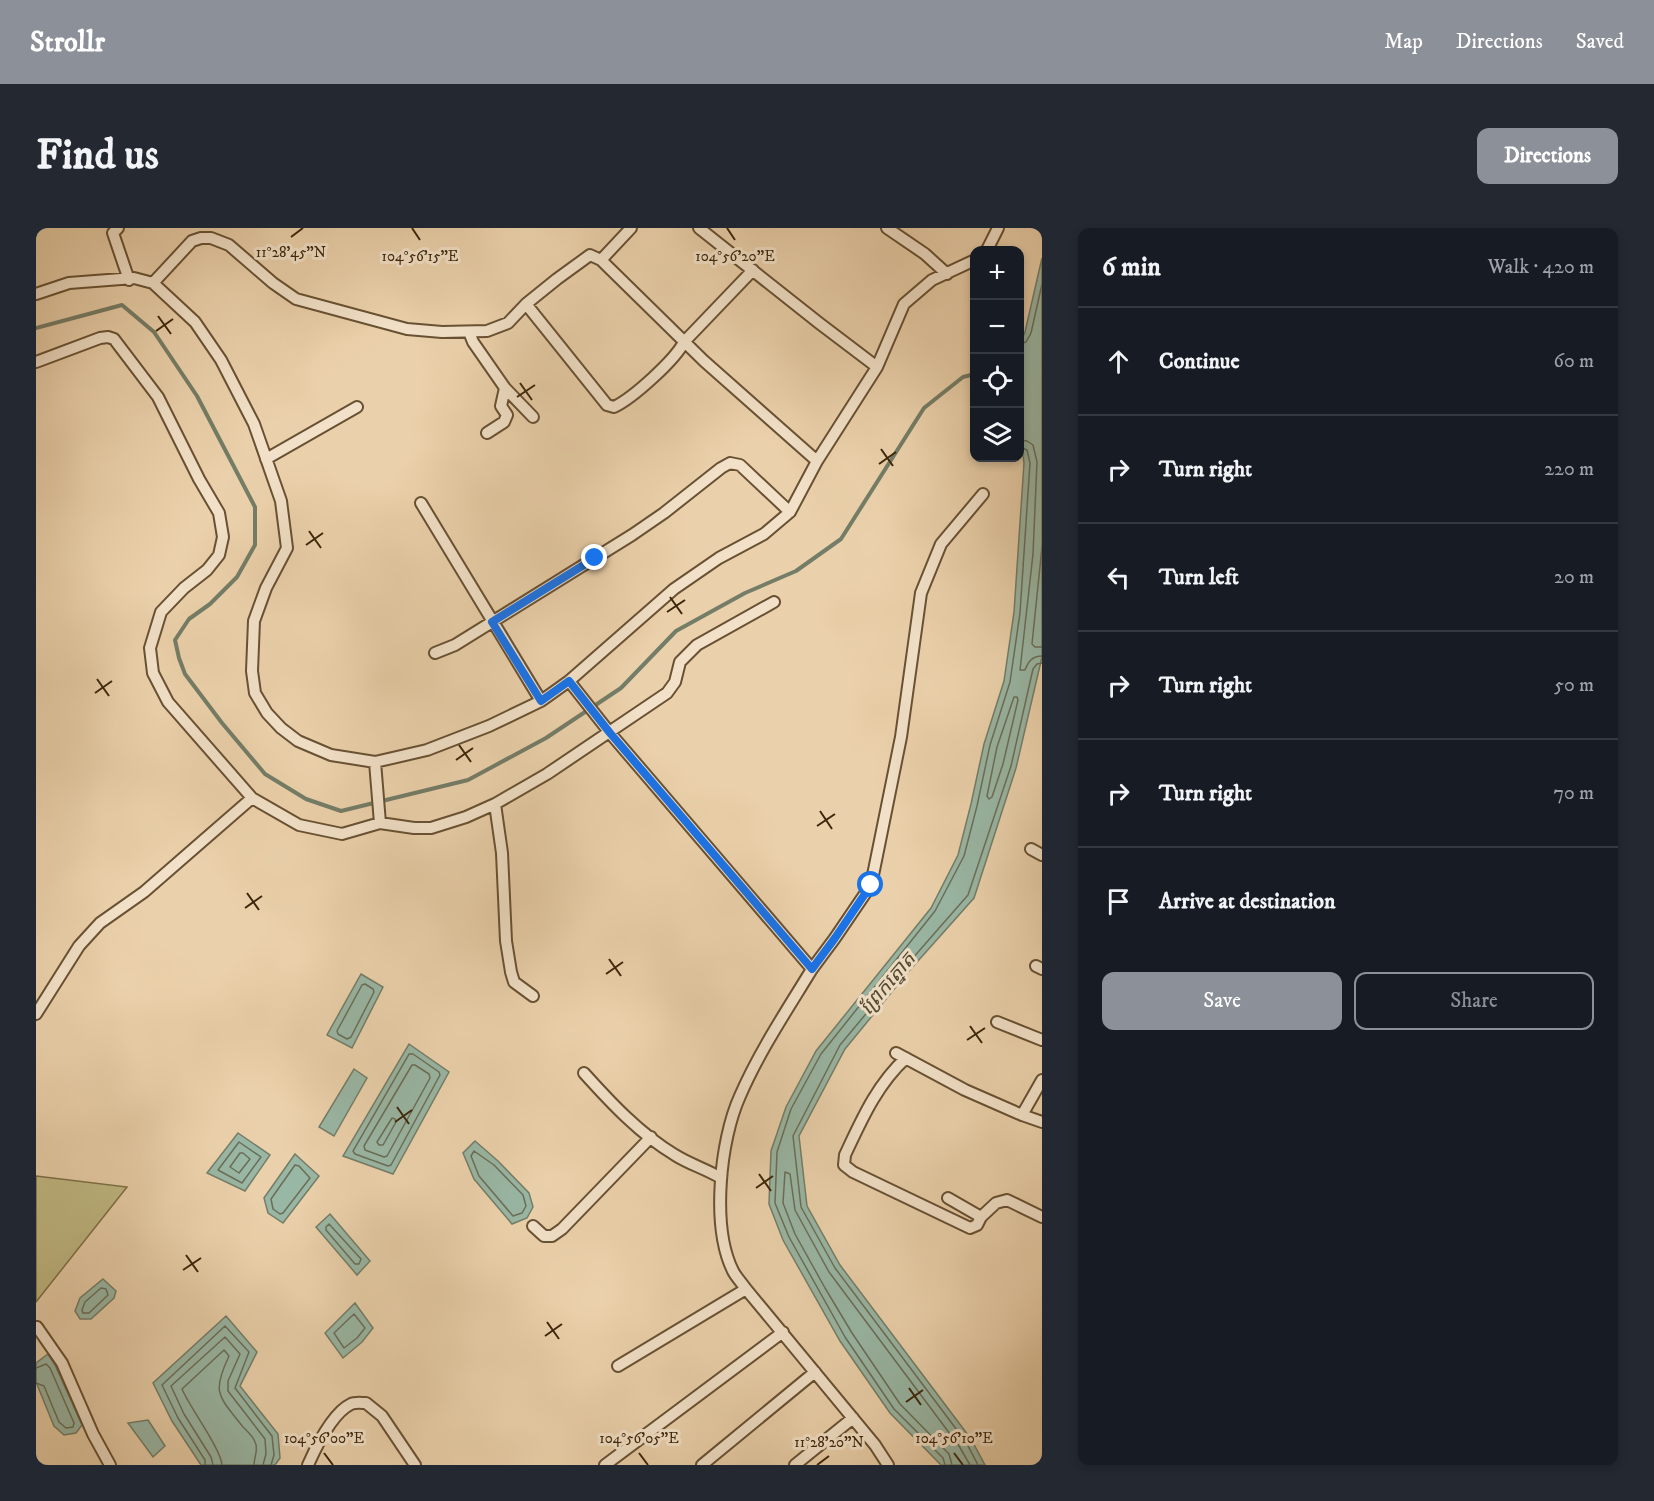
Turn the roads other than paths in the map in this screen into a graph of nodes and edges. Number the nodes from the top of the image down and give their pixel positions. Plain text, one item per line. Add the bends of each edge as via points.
1 (118, 228) edge
2 (631, 228) edge
3 (699, 228) edge
4 (887, 228) edge
5 (998, 228) edge
6 (989, 246) edge
7 (601, 260) junction
8 (970, 262) edge
9 (753, 270) junction
10 (947, 274) junction
11 (129, 280) junction
12 (153, 283) junction
13 (36, 294) edge
14 (526, 304) junction
15 (469, 332) junction
16 (684, 342) junction
17 (36, 363) edge
18 (877, 367) junction
19 (505, 388) junction
20 (357, 406) dead end
21 (533, 417) dead end
22 (487, 433) dead end
23 (266, 459) junction
24 (817, 461) junction
25 (983, 494) dead end
26 (421, 503) dead end
27 (790, 512) junction
28 (774, 602) dead end
29 (492, 622) junction
30 (435, 652) dead end
31 (569, 681) junction
32 (541, 701) junction
33 (610, 733) junction
34 (375, 762) junction
35 (252, 798) junction
36 (495, 804) junction
37 (380, 823) junction
38 (1031, 849) dead end
39 (1042, 855) edge
40 (812, 969) junction
41 (533, 996) dead end
42 (36, 1014) edge
43 (997, 1022) dead end
44 (1042, 1040) edge
45 (584, 1073) dead end
46 (1042, 1080) edge
47 (1022, 1115) junction
48 (1042, 1122) edge
49 (651, 1137) junction
50 (721, 1178) junction
51 (948, 1198) dead end
52 (1042, 1217) edge
53 (981, 1218) junction
54 (533, 1226) dead end
55 (746, 1289) junction
56 (37, 1328) edge
57 (783, 1332) junction
58 (618, 1366) dead end
59 (814, 1372) junction
60 (853, 1418) junction
61 (110, 1465) edge
62 (308, 1465) edge
63 (415, 1465) edge
64 (605, 1465) edge
65 (702, 1465) edge
66 (795, 1465) edge
67 (888, 1465) edge

1 - 11 street via 114,239
2 - 7 street
3 - 9 street
4 - 10 street
5 - 6 street
7 - 14 street via 590,255
7 - 16 street
8 - 10 street
9 - 16 street
9 - 18 street
10 - 18 street via 932,280 904,304
11 - 12 street
11 - 13 street via 69,283
12 - 15 street via 192,241 211,238 229,245 296,299 407,329
12 - 23 street via 195,322 221,360 254,424
14 - 15 street via 508,323 487,331
14 - 16 street via 607,405 614,407 679,353
15 - 19 street
16 - 24 street
17 - 35 street via 100,338 114,339 158,397 219,513 223,537 219,555 161,612 150,648 153,673 168,702
18 - 24 street
19 - 21 street
19 - 22 street via 501,406 507,415 504,423
20 - 23 street
23 - 34 street via 282,501 287,548 254,621 255,693 281,728 298,741 331,755
24 - 27 street
25 - 40 street via 941,544 921,592 902,737 871,885
26 - 29 street
27 - 29 street via 740,465 730,463 640,530
27 - 31 street via 764,534 674,589
28 - 33 street via 697,645 680,662 675,682 667,693
29 - 30 street via 455,645
29 - 32 street
31 - 32 street
31 - 33 street
32 - 34 street via 427,750
33 - 36 street
33 - 40 street
34 - 37 street
35 - 37 street via 299,825 342,834
35 - 42 street via 144,892 100,923 79,946
36 - 37 street via 431,828
36 - 41 street via 509,965 514,982
38 - 39 street
40 - 50 street via 739,1097
43 - 44 street
45 - 49 street
46 - 47 street
47 - 48 street
47 - 53 street via 901,1055 844,1155 844,1165 853,1172 970,1228
49 - 50 street via 674,1154
49 - 54 street via 562,1229 544,1236
50 - 55 street via 724,1242 733,1271
51 - 53 street
52 - 53 street via 1007,1200 996,1203
55 - 57 street
55 - 58 street
56 - 61 street via 62,1363
57 - 59 street
57 - 64 street
59 - 60 street
59 - 65 street
60 - 66 street
60 - 67 street
62 - 63 street via 321,1438 338,1416 352,1404 366,1402 382,1416

